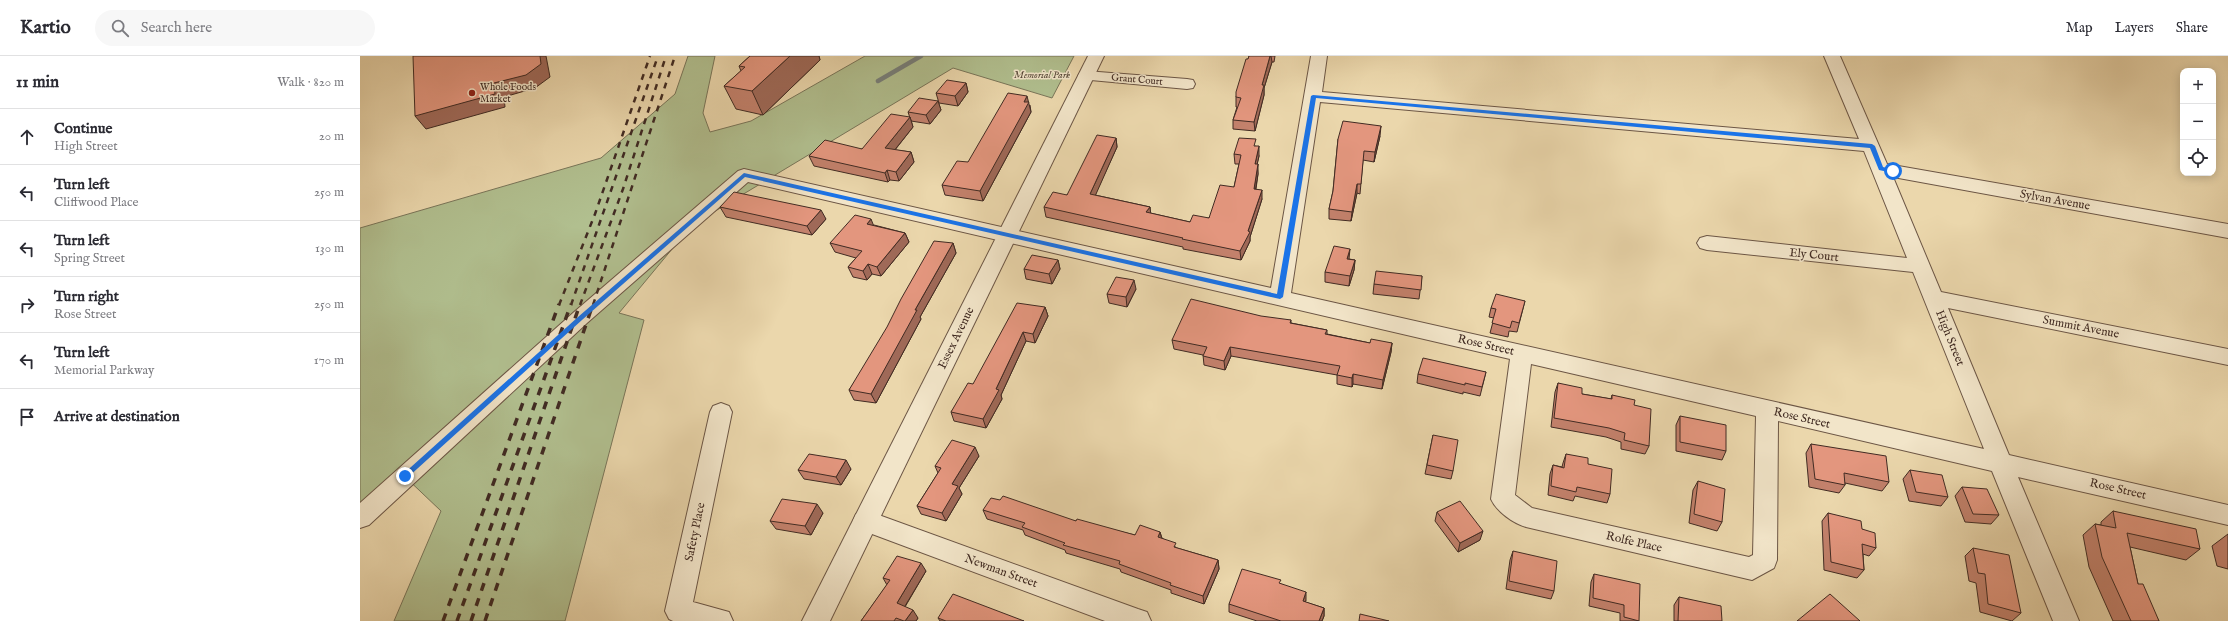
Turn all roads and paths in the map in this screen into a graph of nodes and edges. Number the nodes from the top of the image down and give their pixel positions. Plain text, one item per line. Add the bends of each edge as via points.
1 (1096, 56) edge
2 (1319, 56) edge
3 (1832, 56) edge
4 (1086, 76) junction
5 (1187, 84) dead end
6 (1313, 96) junction
7 (1872, 146) junction
8 (1881, 169) junction
9 (2228, 231) edge
10 (1007, 235) junction
11 (1708, 243) dead end
12 (1920, 266) junction
13 (1280, 297) junction
14 (1934, 298) junction
15 (1521, 354) junction
16 (2228, 357) edge
17 (1767, 410) junction
18 (721, 412) dead end
19 (1999, 462) junction
20 (2228, 515) edge
21 (360, 518) edge
22 (865, 521) junction
23 (720, 621) edge
24 (816, 621) edge
25 (1138, 621) edge
26 (2066, 621) edge

1 - 4 street, Essex Avenue
2 - 6 street
3 - 7 street, High Street
4 - 5 street, Grant Court
4 - 10 street, Essex Avenue
6 - 7 street
6 - 13 street
7 - 8 street, High Street
8 - 9 street, Sylvan Avenue
8 - 12 street, High Street
10 - 13 street, Rose Street
10 - 21 street, Rose Street via 744,175 580,318
10 - 22 street, Essex Avenue
11 - 12 street, Ely Court
12 - 14 street, High Street
13 - 15 street, Rose Street
14 - 16 street, Summit Avenue
14 - 19 street, High Street
15 - 17 street, Rose Street
15 - 17 street, Rolfe Place via 1503,500 1526,517 1752,569 1765,560
17 - 19 street, Rose Street
18 - 23 street, Safety Place via 678,611
19 - 20 street, Rose Street
19 - 26 street, High Street
22 - 24 street, Essex Avenue
22 - 25 street, Newman Street

